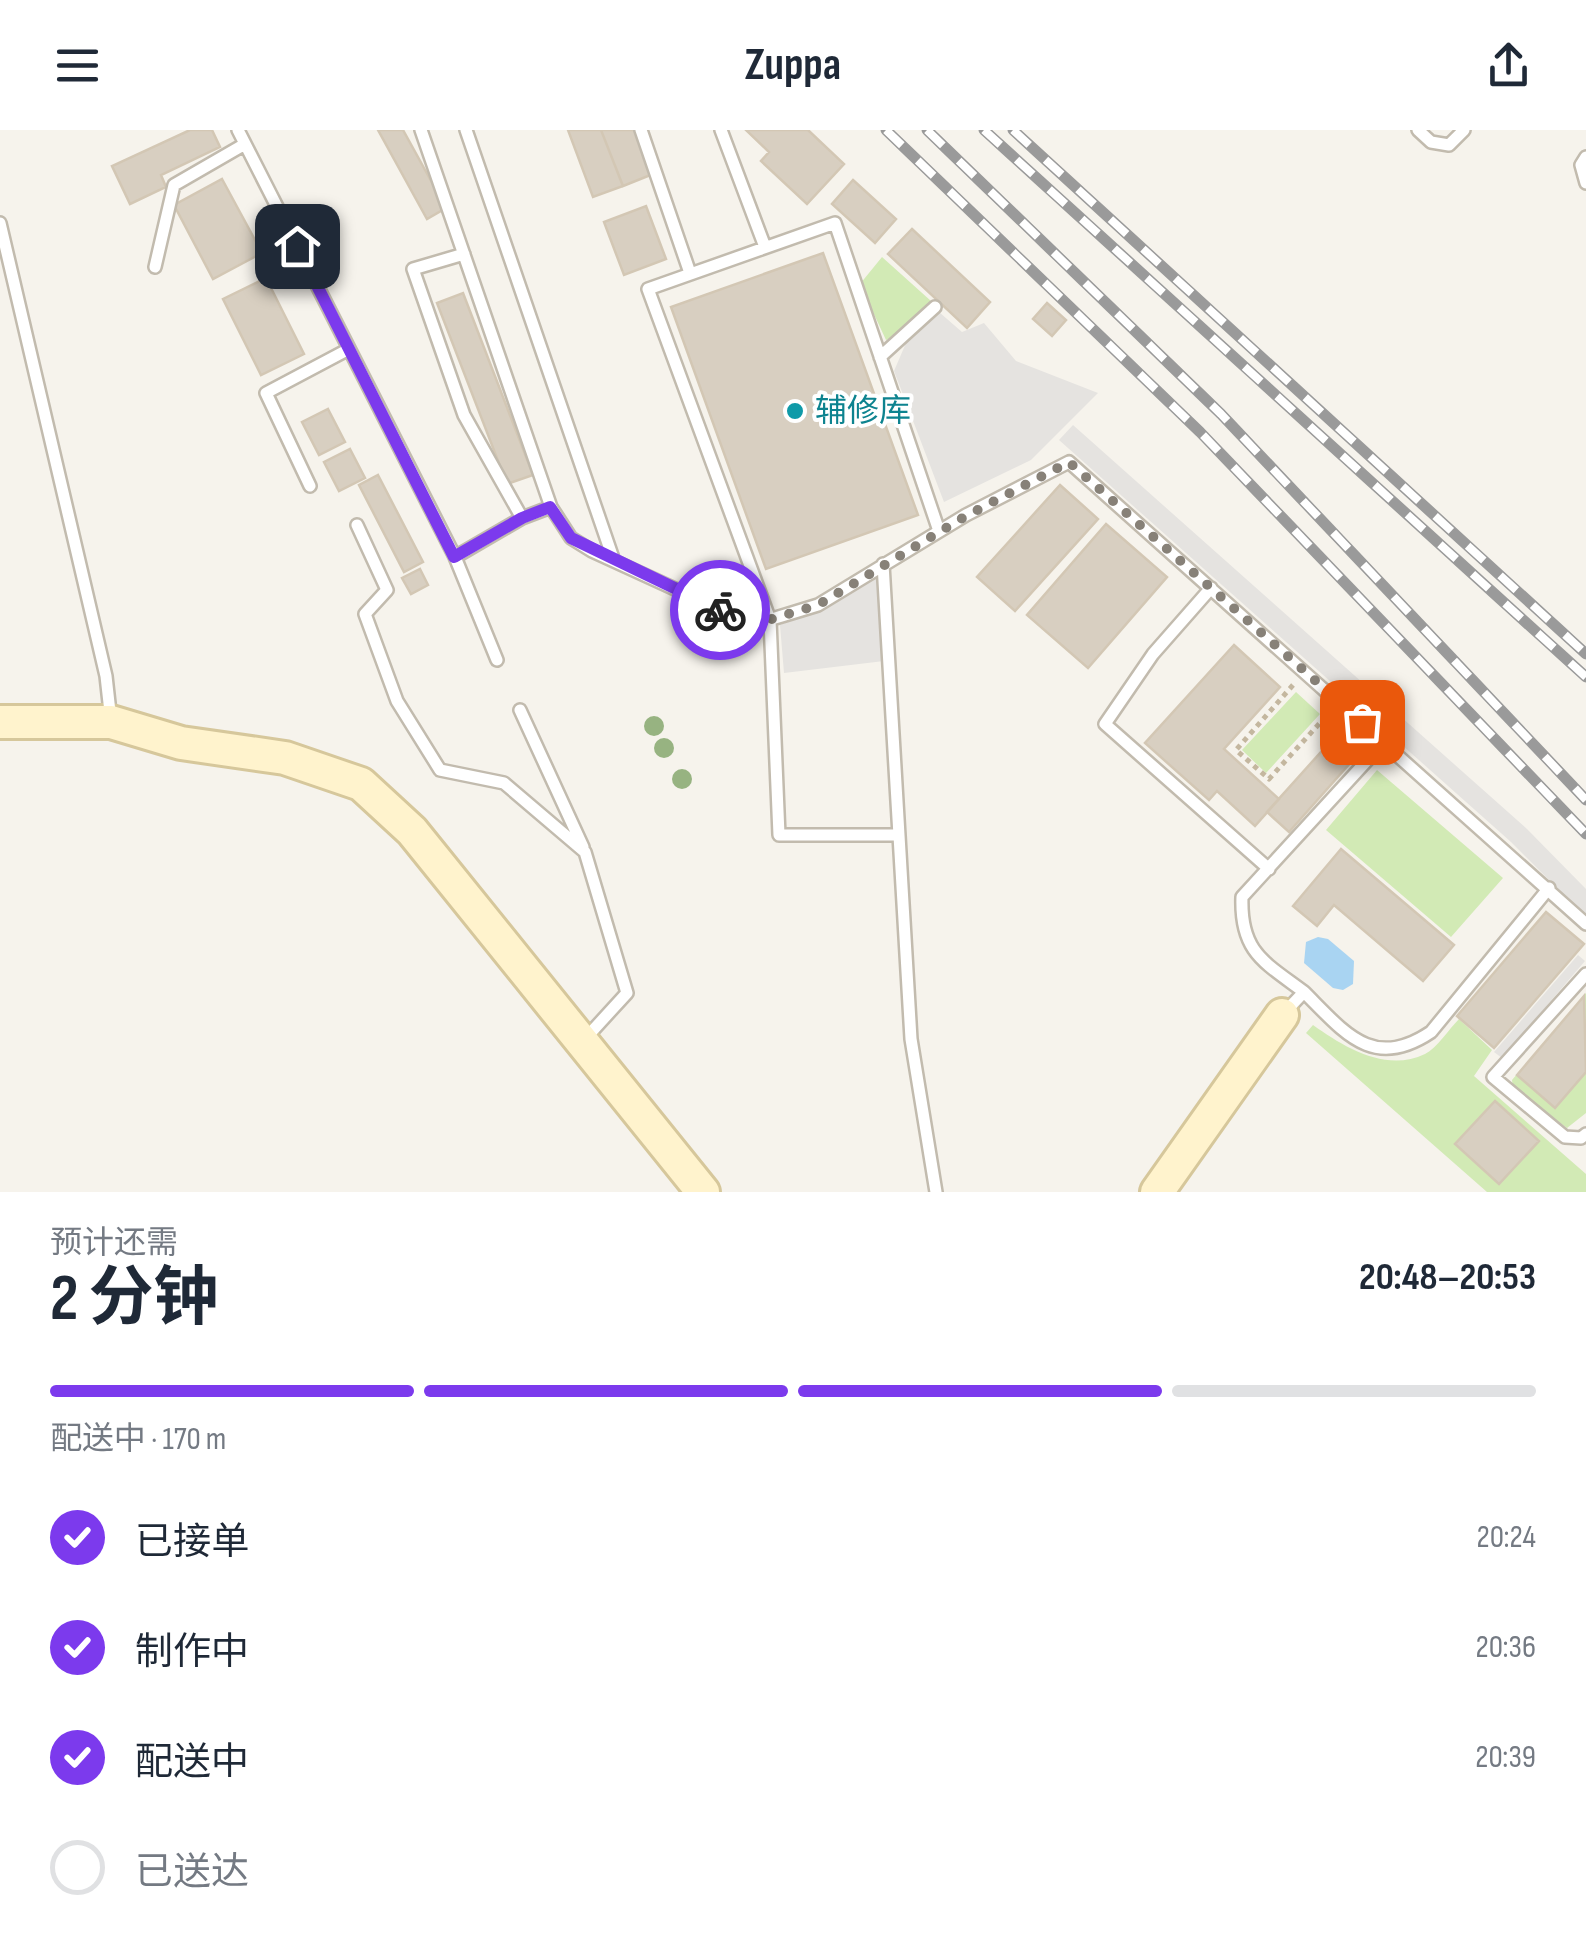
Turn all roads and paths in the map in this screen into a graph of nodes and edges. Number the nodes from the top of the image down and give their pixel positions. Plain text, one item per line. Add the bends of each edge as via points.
1 (238, 130) edge
2 (421, 130) edge
3 (466, 130) edge
4 (641, 130) edge
5 (721, 130) edge
6 (1418, 130) edge
7 (1464, 130) edge
8 (245, 144) junction
9 (1586, 157) edge
10 (1586, 183) edge
11 (0, 223) edge
12 (765, 247) junction
13 (464, 254) junction
14 (155, 267) dead end
15 (690, 273) junction
16 (935, 307) dead end
17 (349, 349) junction
18 (880, 357) junction
19 (310, 486) dead end
20 (550, 507) junction
21 (522, 518) junction
22 (357, 525) dead end
23 (939, 531) junction
24 (454, 557) junction
25 (614, 561) junction
26 (883, 564) junction
27 (1211, 588) junction
28 (770, 620) junction
29 (497, 660) dead end
30 (1305, 672) junction
31 (1339, 702) junction
32 (520, 710) dead end
33 (0, 722) edge
34 (111, 722) junction
35 (1384, 742) junction
36 (899, 835) junction
37 (585, 852) junction
38 (1269, 868) junction
39 (1549, 888) junction
40 (1586, 924) edge
41 (1586, 974) edge
42 (1293, 1004) junction
43 (582, 1042) junction
44 (1586, 1134) edge
45 (703, 1192) edge
46 (936, 1192) edge
47 (1157, 1192) edge

1 - 8 lane
2 - 13 lane
3 - 25 lane
4 - 15 lane
5 - 12 lane
6 - 7 lane via 1431,142 1449,144
8 - 14 lane via 174,185
8 - 17 lane
9 - 10 lane
11 - 34 lane via 106,676
12 - 15 lane
12 - 18 lane via 835,224
13 - 20 lane
13 - 21 lane via 412,268 464,415
15 - 28 lane via 648,289
16 - 18 lane
17 - 19 lane via 266,393
17 - 24 lane
18 - 23 lane
20 - 21 lane
20 - 25 lane via 571,538
21 - 24 lane
22 - 37 lane via 387,590 365,614 397,701 440,770 504,783
23 - 26 lane
23 - 27 lane via 1069,462
24 - 29 lane
25 - 28 lane via 736,617
26 - 28 lane via 818,605
26 - 36 lane
27 - 30 lane
27 - 38 lane via 1152,654 1106,724
28 - 36 lane via 779,835
30 - 31 lane
30 - 31 path via 1236,750 1269,779
31 - 35 lane
32 - 37 lane
33 - 34 street
34 - 43 street via 181,743 285,758 362,784 412,831
35 - 38 lane
35 - 39 lane
36 - 46 lane via 910,1039
37 - 43 lane via 626,993
38 - 42 lane via 1242,897 1241,925 1254,954
39 - 40 lane
39 - 42 lane via 1431,1032 1406,1049 1377,1050
41 - 44 lane via 1493,1077 1564,1137
42 - 47 street
43 - 45 street

